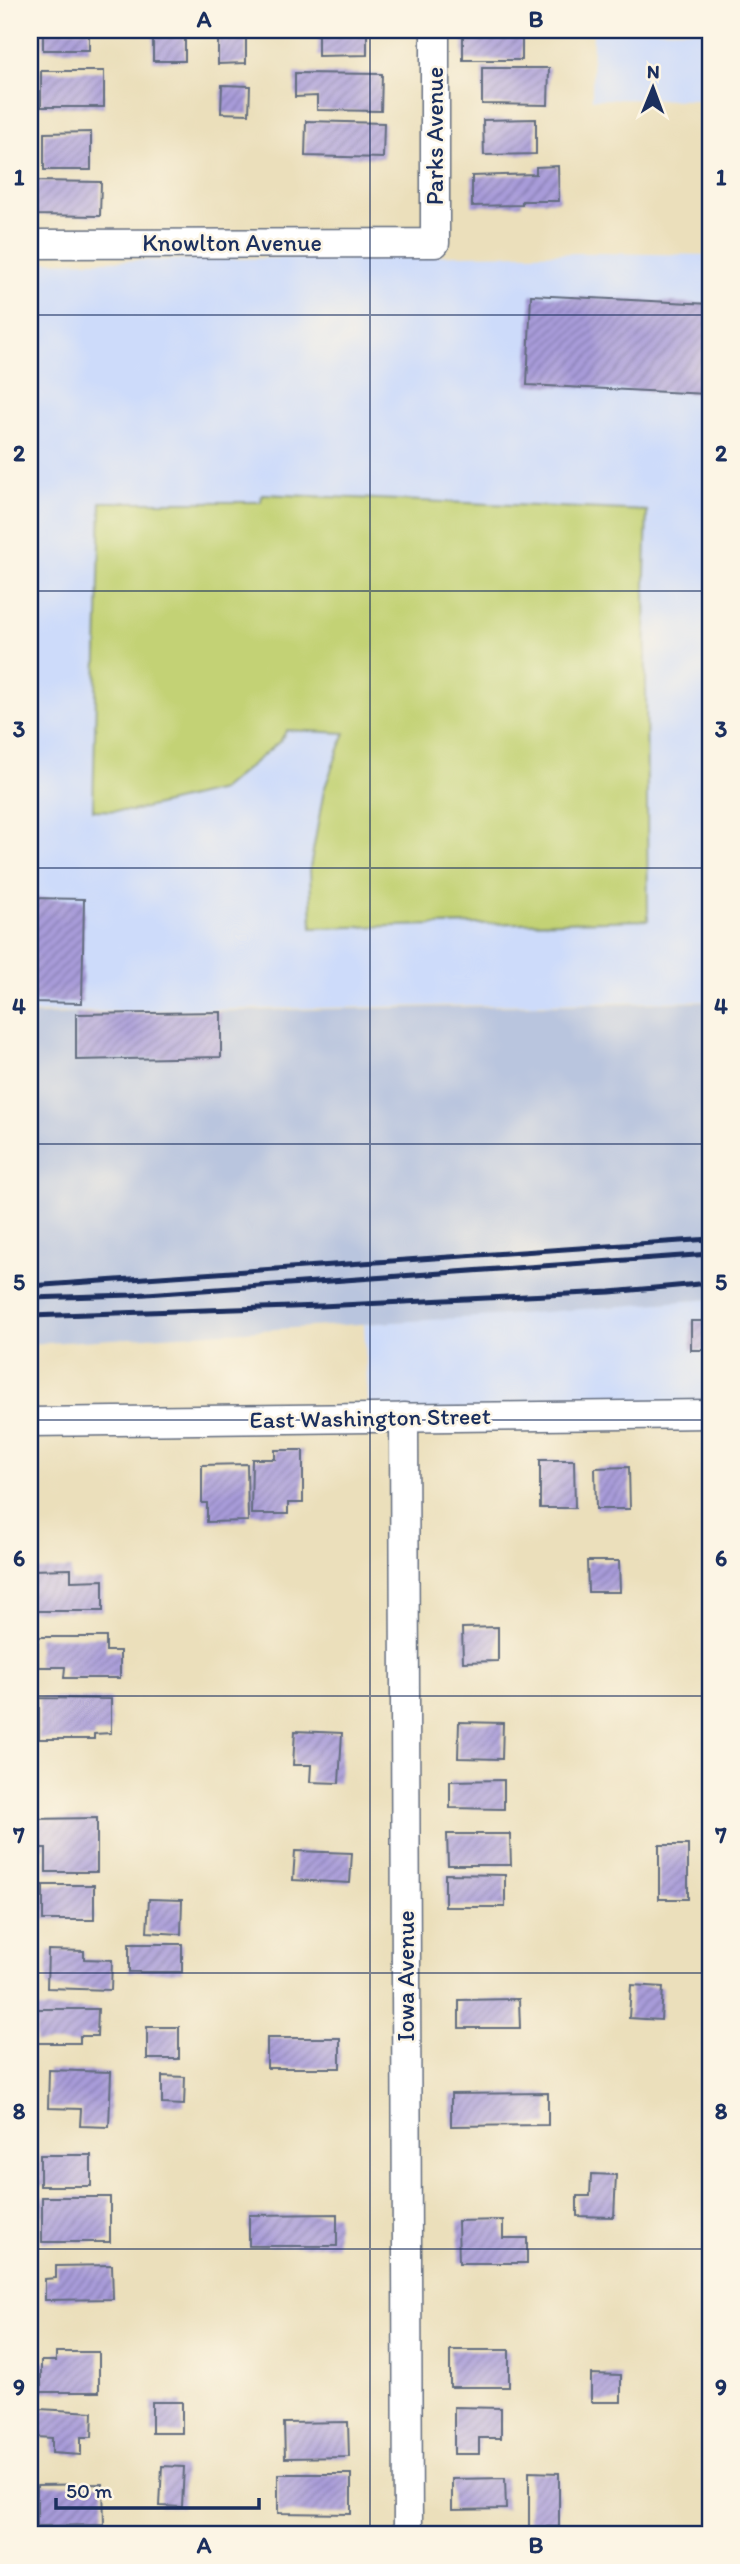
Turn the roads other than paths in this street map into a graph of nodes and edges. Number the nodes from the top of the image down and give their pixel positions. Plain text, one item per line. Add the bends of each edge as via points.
1 (435, 30) edge
2 (435, 243) joint
3 (30, 244) edge
4 (710, 1414) edge
5 (404, 1417) junction
6 (30, 1422) edge
7 (408, 2534) edge

1 - 2 street, Parks Avenue
2 - 3 street, Knowlton Avenue
4 - 5 street, East Washington Street
5 - 6 street, East Washington Street
5 - 7 street, Iowa Avenue

